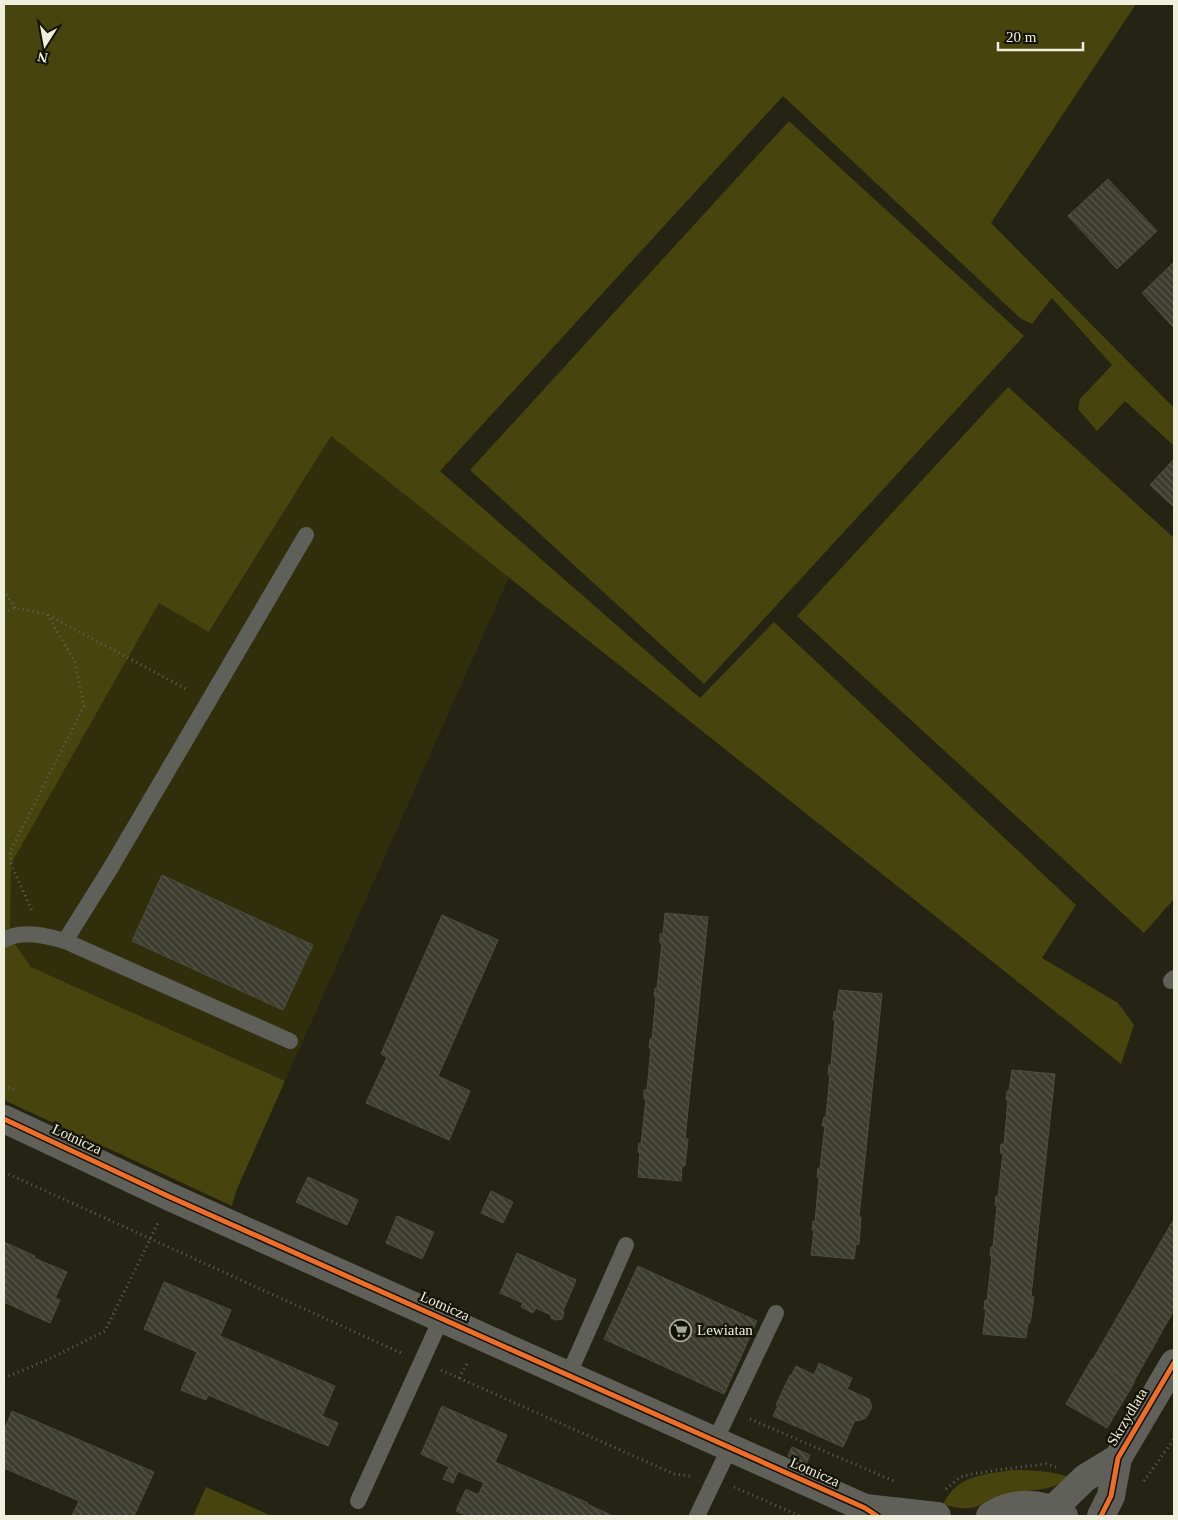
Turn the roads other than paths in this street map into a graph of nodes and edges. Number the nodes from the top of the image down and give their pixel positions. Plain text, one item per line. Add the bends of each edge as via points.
1 (306, 535) dead end
2 (4, 940) edge
3 (65, 941) junction
4 (290, 1041) dead end
5 (4, 1119) edge
6 (626, 1245) dead end
7 (776, 1313) dead end
8 (441, 1318) junction
9 (1174, 1363) edge
10 (568, 1376) junction
11 (722, 1444) junction
12 (1118, 1458) junction
13 (358, 1501) dead end
14 (939, 1504) edge
15 (871, 1512) edge
16 (1058, 1513) edge
17 (697, 1516) edge
18 (990, 1516) edge
19 (1101, 1516) edge

1 - 3 lane
2 - 3 lane via 24,934
3 - 4 lane
5 - 8 street, Lotnicza
6 - 10 lane
7 - 11 lane via 728,1414
8 - 10 street, Lotnicza
8 - 13 lane
9 - 12 street, Skrzydlata
10 - 11 street, Lotnicza
11 - 15 street, Lotnicza
11 - 17 lane
12 - 16 street, Skrzydlata via 1085,1478
12 - 19 street, Skrzydlata via 1112,1496
14 - 15 street, Lotnicza
16 - 18 street via 1033,1504 1011,1506

